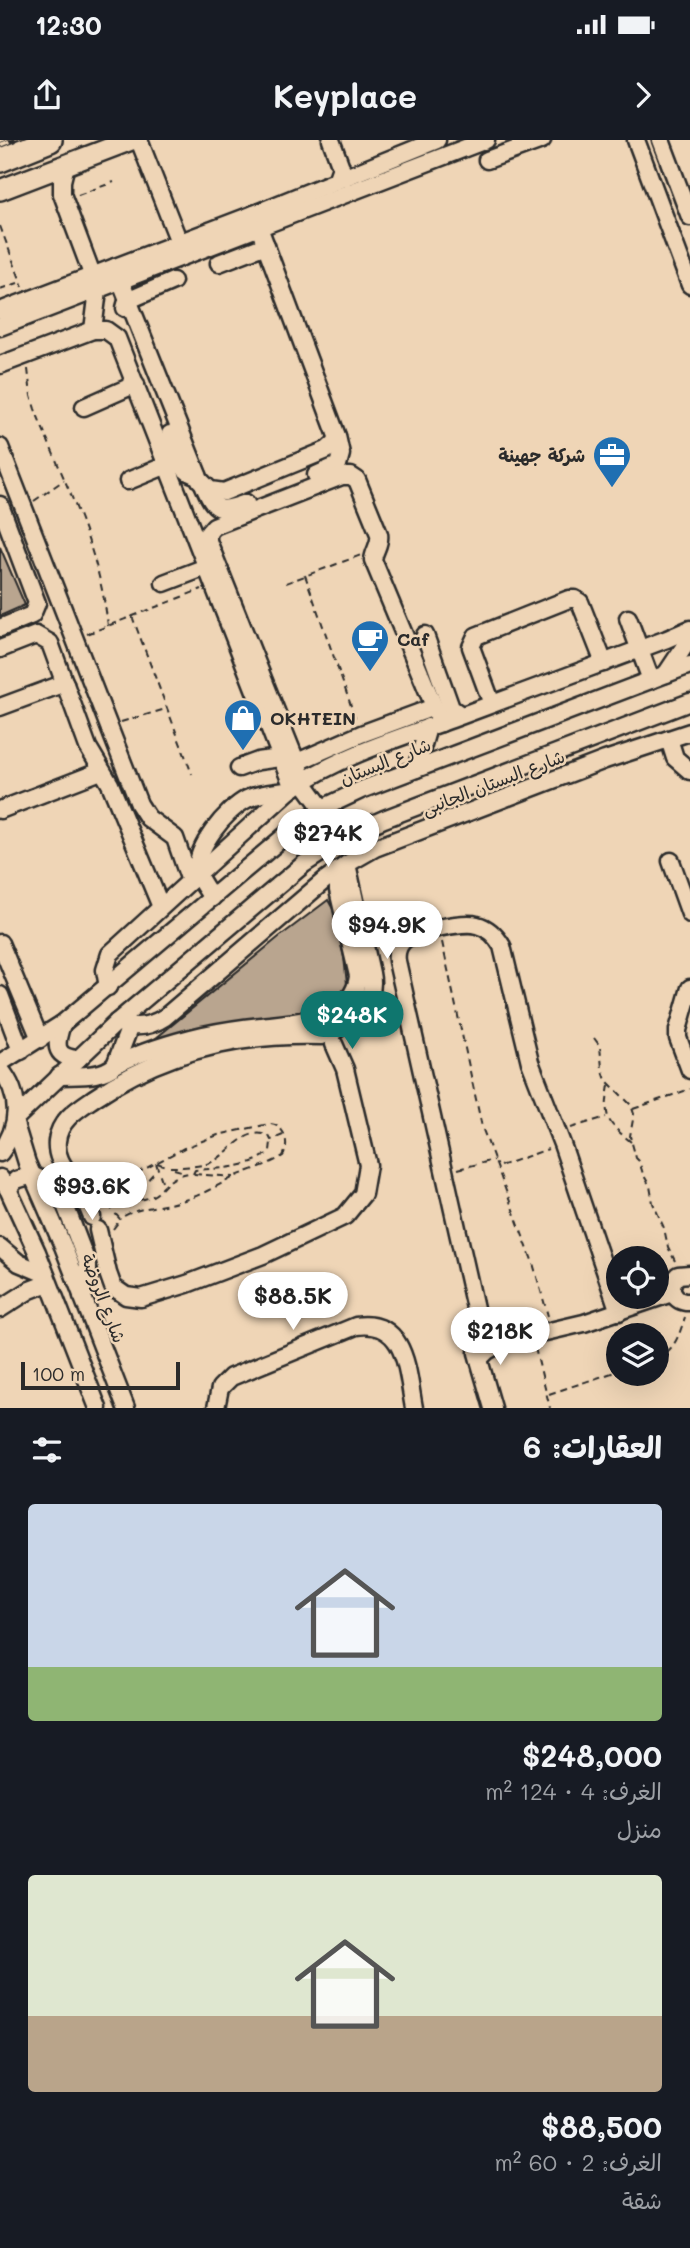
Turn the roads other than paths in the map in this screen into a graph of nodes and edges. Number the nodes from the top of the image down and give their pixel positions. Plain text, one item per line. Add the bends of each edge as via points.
1 (50, 140) edge
2 (131, 140) edge
3 (139, 140) edge
4 (148, 140) edge
5 (331, 140) edge
6 (340, 140) edge
7 (486, 140) edge
8 (542, 140) edge
9 (636, 140) edge
10 (661, 140) edge
11 (431, 142) edge
12 (521, 143) edge
13 (0, 160) edge
14 (432, 160) junction
15 (487, 160) dead end
16 (66, 165) junction
17 (365, 169) junction
18 (336, 181) junction
19 (0, 190) edge
20 (278, 213) junction
21 (690, 217) edge
22 (257, 221) junction
23 (182, 241) junction
24 (267, 247) junction
25 (684, 252) edge
26 (219, 263) dead end
27 (117, 275) junction
28 (173, 281) dead end
29 (95, 283) junction
30 (690, 285) edge
31 (294, 289) dead end
32 (127, 301) junction
33 (0, 311) edge
34 (0, 327) edge
35 (93, 330) junction
36 (138, 350) dead end
37 (0, 365) edge
38 (326, 372) dead end
39 (135, 384) junction
40 (84, 407) dead end
41 (336, 431) junction
42 (170, 434) dead end
43 (0, 447) edge
44 (167, 465) junction
45 (201, 480) junction
46 (304, 480) dead end
47 (128, 481) dead end
48 (261, 498) dead end
49 (0, 505) edge
50 (206, 567) junction
51 (164, 583) dead end
52 (628, 618) dead end
53 (0, 628) edge
54 (690, 629) edge
55 (690, 638) edge
56 (0, 649) edge
57 (640, 649) junction
58 (604, 663) junction
59 (690, 665) edge
60 (659, 677) junction
61 (65, 682) junction
62 (690, 702) edge
63 (492, 704) junction
64 (0, 707) edge
65 (434, 707) junction
66 (461, 715) junction
67 (268, 716) dead end
68 (434, 725) junction
69 (690, 732) edge
70 (596, 738) junction
71 (669, 739) junction
72 (280, 758) junction
73 (605, 760) junction
74 (297, 762) junction
75 (239, 768) dead end
76 (416, 769) junction
77 (101, 771) junction
78 (690, 771) edge
79 (296, 786) junction
80 (323, 808) junction
81 (0, 810) edge
82 (671, 862) dead end
83 (342, 867) junction
84 (190, 881) junction
85 (305, 897) junction
86 (212, 898) junction
87 (341, 904) junction
88 (161, 907) junction
89 (690, 914) edge
90 (0, 943) edge
91 (108, 987) junction
92 (0, 995) edge
93 (690, 995) edge
94 (62, 1024) junction
95 (124, 1024) junction
96 (330, 1037) junction
97 (40, 1039) junction
98 (21, 1051) junction
99 (78, 1059) junction
100 (688, 1062) edge
101 (0, 1063) edge
102 (116, 1065) junction
103 (0, 1069) edge
104 (59, 1076) junction
105 (15, 1121) junction
106 (0, 1153) edge
107 (32, 1175) junction
108 (4, 1183) edge
109 (89, 1227) junction
110 (0, 1247) edge
111 (684, 1275) edge
112 (46, 1279) junction
113 (672, 1293) junction
114 (82, 1296) junction
115 (0, 1309) edge
116 (688, 1309) edge
117 (619, 1312) junction
118 (479, 1326) junction
119 (503, 1342) junction
120 (479, 1359) junction
121 (98, 1408) edge
122 (126, 1408) edge
123 (216, 1408) edge
124 (414, 1408) edge
125 (493, 1408) edge

1 - 13 highway
2 - 16 main road
3 - 23 street
4 - 23 street
5 - 18 street via 340,162
6 - 17 street via 349,160
7 - 14 street
8 - 12 street
9 - 25 street
10 - 21 street
11 - 14 street
11 - 17 street
12 - 15 street
14 - 20 street
16 - 19 main road
16 - 29 street via 61,187 64,200
17 - 18 street
18 - 20 street
20 - 22 street
22 - 23 street
22 - 24 street
22 - 27 street
23 - 27 street
24 - 26 street
24 - 31 street via 281,258
24 - 41 street
25 - 30 street
27 - 29 street
27 - 32 street
28 - 32 street
29 - 33 street
29 - 34 street
29 - 35 street
32 - 36 street via 125,317
32 - 45 street
35 - 37 street
35 - 39 street via 106,330 117,338
38 - 41 street via 339,408
39 - 40 street
39 - 44 street
41 - 45 street via 336,442 327,450 224,492 216,492
41 - 46 street via 341,454 338,465
42 - 45 street via 183,467
43 - 84 street via 143,812 161,828 175,861
44 - 47 street
44 - 50 street
45 - 48 street via 212,504 223,509
49 - 53 street via 37,603 32,615
50 - 51 street
50 - 72 street
52 - 57 street
54 - 57 street
55 - 60 street
56 - 61 street via 36,635 45,639
57 - 58 street
57 - 60 street
58 - 63 street
58 - 63 street via 580,602 569,599 473,639 471,647
59 - 60 street, شارع البستان
60 - 76 street, شارع البستان
61 - 64 street
61 - 77 street
62 - 70 street
63 - 66 street
65 - 68 street
65 - 74 street
65 - 74 street via 373,560 379,534 359,483 348,476 214,526 208,541
66 - 68 street
66 - 68 street via 452,708 421,636 442,706
67 - 79 street
68 - 76 street
68 - 79 street via 344,759
69 - 71 street, شارع البستان الجانبى
70 - 73 street
70 - 95 street via 384,818 334,844 304,864
71 - 73 street, شارع البستان الجانبى
71 - 78 street via 675,758
72 - 75 street
72 - 79 street
73 - 83 street, شارع البستان الجانبى via 389,842
74 - 79 street
76 - 80 street, شارع البستان
77 - 81 street
77 - 88 street
79 - 80 street
79 - 84 street
79 - 84 street via 247,799 232,808 209,836
80 - 86 street, شارع البستان
82 - 89 street
83 - 85 street, شارع البستان الجانبى
83 - 87 street via 337,883
83 - 96 street via 372,988 362,1009
84 - 86 street
84 - 88 street
85 - 87 street via 320,894
85 - 95 street, شارع البستان الجانبى via 165,1017 152,1024
86 - 91 street, شارع البستان
87 - 102 street via 358,976 354,993 342,1005 307,1020 182,1040
88 - 91 street via 110,954 105,970
90 - 97 street
91 - 94 street, شارع البستان
92 - 98 street
93 - 100 street via 678,1030
94 - 97 street, شارع البستان
94 - 99 street via 59,1051
95 - 99 street
95 - 102 street
96 - 109 street via 260,1037 179,1055 123,1080 71,1115 60,1130 57,1149 63,1167 81,1192
96 - 109 street via 348,1077 368,1165 363,1194 345,1216 263,1255 141,1298 125,1296 113,1287
97 - 98 street, شارع البستان
98 - 101 street, شارع البستان
99 - 104 street
102 - 104 street via 96,1074
103 - 105 street, شارع الروضة via 12,1089
104 - 105 street
105 - 106 street
105 - 107 street, شارع الروضة
107 - 108 street
107 - 109 street via 59,1192
107 - 114 street, شارع الروضة
108 - 112 street
109 - 114 street via 89,1273
110 - 112 street
111 - 113 street via 672,1285
112 - 115 street
112 - 121 street
113 - 116 street
113 - 117 street
114 - 122 street, شارع الروضة
117 - 118 street via 530,1062 502,946 491,932 466,923 407,938 396,956
117 - 119 street
118 - 119 street
118 - 120 street
119 - 120 street
120 - 125 street
123 - 124 street via 220,1388 231,1377 356,1326 369,1325 380,1327 398,1342

